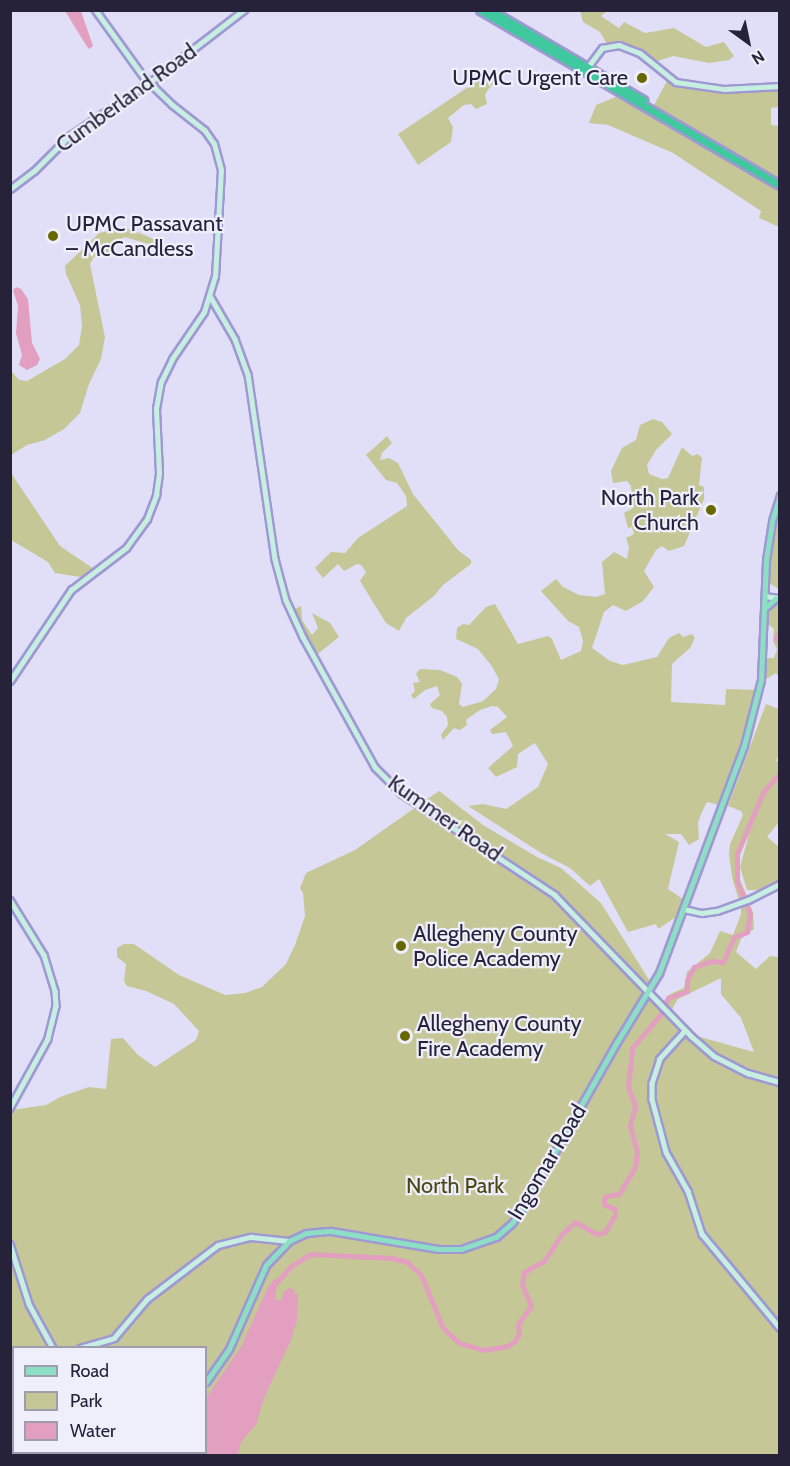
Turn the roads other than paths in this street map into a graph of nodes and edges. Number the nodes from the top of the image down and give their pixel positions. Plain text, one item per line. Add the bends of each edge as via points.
1 (94, 10) edge
2 (244, 10) edge
3 (480, 10) edge
4 (490, 10) edge
5 (588, 70) junction
6 (148, 83) junction
7 (780, 86) edge
8 (780, 181) edge
9 (780, 186) edge
10 (10, 189) edge
11 (210, 297) junction
12 (218, 311) junction
13 (204, 312) junction
14 (780, 495) edge
15 (765, 585) junction
16 (765, 596) junction
17 (778, 597) edge
18 (765, 609) junction
19 (10, 681) edge
20 (780, 884) edge
21 (10, 900) edge
22 (684, 909) junction
23 (649, 993) junction
24 (685, 1031) junction
25 (780, 1082) edge
26 (11, 1107) edge
27 (289, 1241) junction
28 (10, 1244) edge
29 (780, 1328) edge
30 (52, 1346) edge
31 (84, 1346) edge
32 (207, 1381) edge

1 - 6 street
2 - 6 street, Cumberland Road
3 - 5 highway
4 - 5 highway
5 - 7 street via 608,46 619,45 633,49 676,82 724,90
5 - 8 highway
5 - 9 highway
6 - 10 street, Cumberland Road via 69,136
6 - 11 street via 205,131 218,153 221,170 216,266
11 - 12 street, Kummer Road
11 - 13 street
12 - 13 street
12 - 23 street, Kummer Road via 238,345 248,374 274,559 282,587 297,624 367,755 380,774 402,794 551,892
13 - 19 street via 168,364 160,388 156,415 159,473 147,519 126,548 71,590
14 - 15 main road via 767,543
15 - 16 main road
15 - 17 main road
16 - 17 street
16 - 18 main road
17 - 18 main road
18 - 22 main road, Ingomar Road via 763,663 753,720
20 - 22 street via 708,913
21 - 26 street via 44,955 56,1006 48,1039
22 - 23 main road, Ingomar Road
23 - 24 street, Kummer Road
23 - 27 main road, Ingomar Road via 523,1208 496,1237 457,1250 331,1231 313,1232
24 - 25 street, Kummer Road via 714,1056
24 - 29 street via 657,1064 652,1083 653,1105 666,1152 688,1191 702,1234
27 - 31 street via 257,1237 223,1243 153,1293 114,1338
27 - 32 main road via 266,1265 229,1349
28 - 30 street via 29,1304

